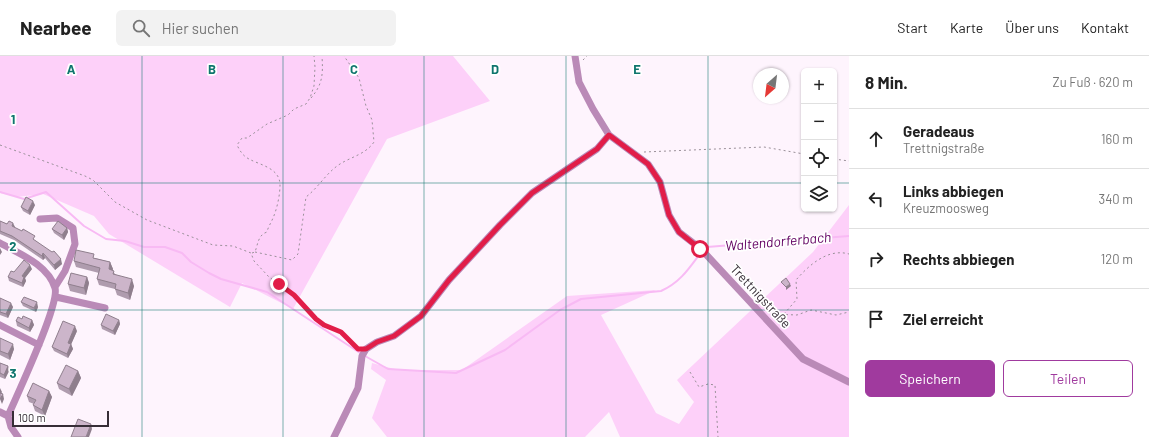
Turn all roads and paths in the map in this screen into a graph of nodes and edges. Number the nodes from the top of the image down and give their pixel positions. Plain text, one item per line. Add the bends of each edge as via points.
1 (314, 56) edge
2 (322, 56) edge
3 (344, 56) edge
4 (575, 56) edge
5 (310, 98) junction
6 (609, 135) junction
7 (0, 145) edge
8 (633, 153) junction
9 (801, 153) edge
10 (837, 159) edge
11 (849, 161) edge
12 (40, 219) dead end
13 (0, 243) edge
14 (255, 252) junction
15 (252, 253) junction
16 (849, 254) edge
17 (55, 288) junction
18 (56, 297) junction
19 (105, 308) dead end
20 (849, 312) edge
21 (760, 314) junction
22 (784, 314) junction
23 (0, 325) edge
24 (39, 345) junction
25 (366, 349) junction
26 (690, 372) dead end
27 (849, 382) edge
28 (0, 412) edge
29 (8, 416) junction
30 (18, 437) edge
31 (334, 437) edge
32 (718, 437) edge

1 - 5 path via 316,67
2 - 5 path via 320,88
3 - 14 path via 359,78 372,120 374,142 370,148 328,172 316,189 306,197 300,247 292,260
4 - 6 street, Trettnigstraße via 579,82
5 - 14 path via 306,104 288,115 267,124 247,138 242,138 237,145 241,153 264,164 279,177 280,184 273,218 267,232 258,240
6 - 8 street, Trettnigstraße
6 - 25 street via 597,149 526,198 449,280 421,316 394,336
7 - 15 path via 86,176 115,202 159,226 213,245 237,247
8 - 9 path via 764,147
8 - 21 street, Trettnigstraße via 648,164 660,182 669,215 679,232 700,249
10 - 11 path
12 - 17 street via 57,218 73,228 75,244 65,271
13 - 17 street via 44,270
14 - 15 path
15 - 25 path via 254,261 269,277 294,295 316,319 341,332 358,349
16 - 22 path via 842,252 828,255 804,270 796,280 797,299
17 - 18 street
18 - 19 street
18 - 24 street
20 - 22 path via 836,315 811,310 797,315
21 - 22 path
21 - 27 street, Trettnigstraße via 803,359
23 - 24 street
24 - 29 street
25 - 31 street via 362,356 358,388
26 - 32 path via 699,387 715,385
28 - 29 street
29 - 30 street via 11,427

